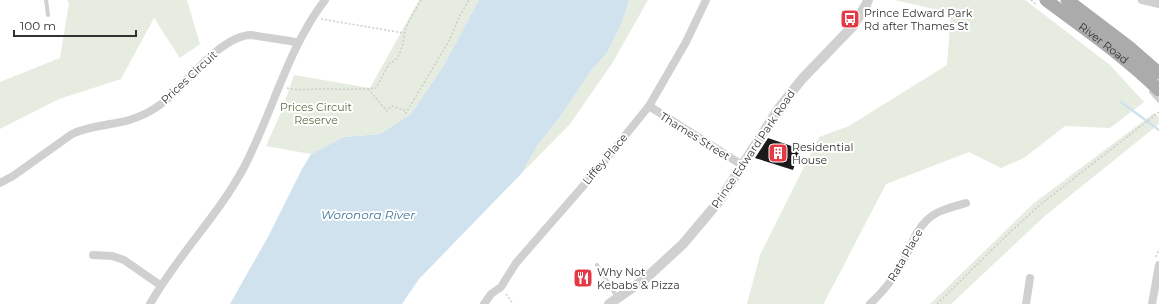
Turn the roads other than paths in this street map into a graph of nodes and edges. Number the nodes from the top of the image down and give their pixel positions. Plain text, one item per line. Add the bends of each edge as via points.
1 (46, 0) edge
2 (706, 0) edge
3 (868, 0) edge
4 (1046, 0) edge
5 (1067, 0) edge
6 (1142, 0) edge
7 (321, 1) edge
8 (1159, 4) edge
9 (48, 15) dead end
10 (298, 43) junction
11 (1159, 73) edge
12 (1155, 91) edge
13 (1159, 101) edge
14 (649, 106) junction
15 (742, 165) junction
16 (0, 183) edge
17 (966, 203) dead end
18 (93, 255) dead end
19 (597, 265) dead end
20 (1159, 265) edge
21 (1030, 278) dead end
22 (160, 285) junction
23 (618, 298) junction
24 (150, 304) edge
25 (484, 304) edge
26 (609, 304) edge
27 (870, 304) edge
28 (1026, 304) edge
29 (1152, 304) edge

1 - 9 lane
2 - 14 street, Liffey Place via 686,42
3 - 15 street, Prince Edward Park Road via 853,26 789,93
4 - 12 main road, River Road via 1109,46
5 - 11 main road, River Road
6 - 8 street
7 - 10 street
10 - 16 street, Prices Circuit via 251,35 236,38 209,58 158,106 129,120 78,131
10 - 22 street via 265,123 242,170 223,201
12 - 13 lane
14 - 15 street, Thames Street
14 - 25 street, Liffey Place via 516,263 501,287 491,294
15 - 23 street, Prince Edward Park Road via 720,200 683,244 645,279
17 - 27 street, Rata Place via 937,213 927,220 918,231 894,277
18 - 22 street via 112,256 124,260
19 - 23 lane
20 - 29 street
21 - 28 street
22 - 24 street
23 - 26 street, Prince Edward Park Road

